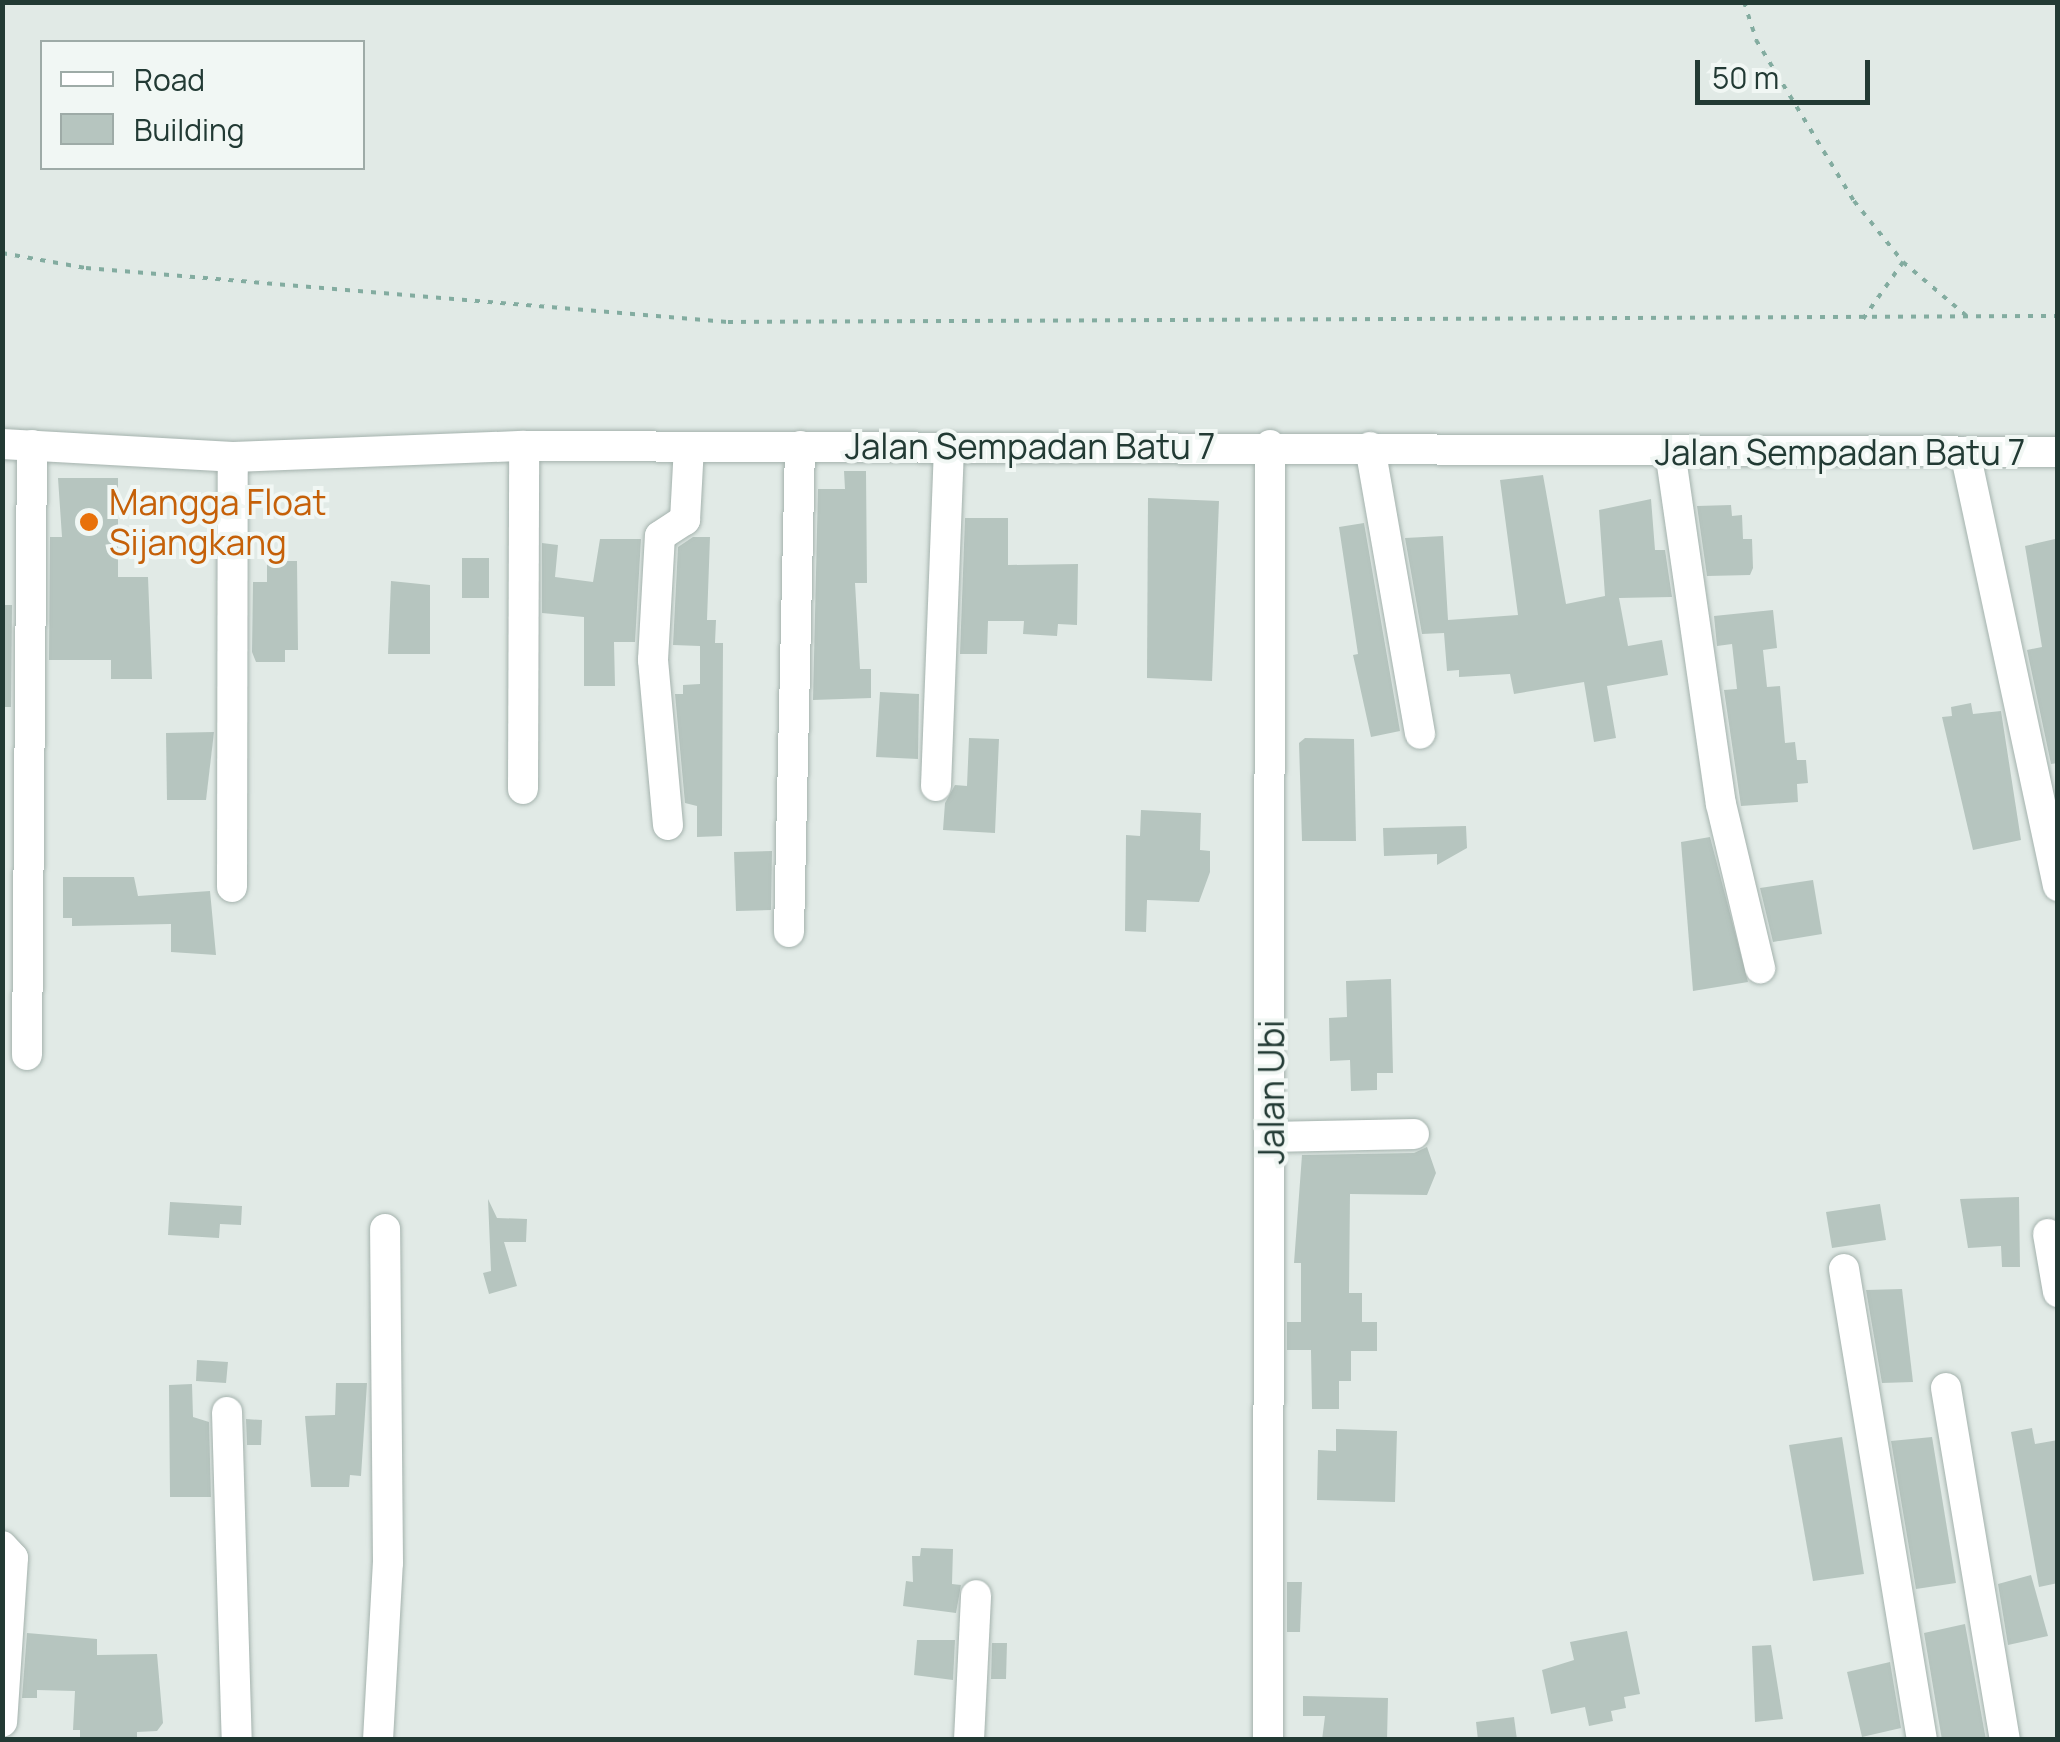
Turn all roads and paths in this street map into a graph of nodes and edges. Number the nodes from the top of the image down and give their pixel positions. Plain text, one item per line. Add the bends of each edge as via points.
1 (1744, 2) edge
2 (2, 253) edge
3 (1903, 262) junction
4 (2058, 316) edge
5 (1863, 318) junction
6 (1969, 318) junction
7 (17, 444) edge
8 (524, 446) junction
9 (800, 446) junction
10 (948, 446) junction
11 (1270, 446) junction
12 (689, 447) junction
13 (1370, 447) junction
14 (1670, 451) junction
15 (1964, 452) junction
16 (2058, 452) edge
17 (233, 457) junction
18 (1420, 734) dead end
19 (936, 786) dead end
20 (522, 789) dead end
21 (668, 825) dead end
22 (2058, 886) edge
23 (232, 888) dead end
24 (789, 932) dead end
25 (1760, 968) dead end
26 (28, 1055) dead end
27 (1414, 1134) dead end
28 (1271, 1137) junction
29 (385, 1228) dead end
30 (2048, 1234) dead end
31 (1844, 1269) dead end
32 (2058, 1292) edge
33 (1946, 1388) dead end
34 (227, 1412) dead end
35 (2, 1546) edge
36 (976, 1595) dead end
37 (2, 1722) edge
38 (238, 1740) edge
39 (378, 1740) edge
40 (970, 1740) edge
41 (1268, 1740) edge
42 (1922, 1740) edge
43 (2006, 1740) edge

1 - 3 path via 1756,40 1790,98 1854,200
2 - 5 path via 86,268 728,322
3 - 5 path
3 - 6 path
4 - 6 path
5 - 6 path
7 - 17 street, Jalan Sempadan Batu 7
7 - 26 street
8 - 12 street, Jalan Sempadan Batu 7
8 - 17 street, Jalan Sempadan Batu 7
8 - 20 street
9 - 10 street, Jalan Sempadan Batu 7
9 - 12 street, Jalan Sempadan Batu 7
9 - 24 street
10 - 11 street, Jalan Sempadan Batu 7
10 - 19 street
11 - 13 street, Jalan Sempadan Batu 7
11 - 28 street, Jalan Ubi
12 - 21 street via 685,520 660,536 653,660
13 - 14 street, Jalan Sempadan Batu 7
13 - 18 street
14 - 15 street, Jalan Sempadan Batu 7
14 - 25 street via 1722,804
15 - 16 street, Jalan Sempadan Batu 7
15 - 22 street
17 - 23 street
27 - 28 street
28 - 41 street, Jalan Ubi
29 - 39 street via 388,1563
30 - 32 street
31 - 42 street
33 - 43 street
34 - 38 street
35 - 37 street via 13,1558 13,1594
36 - 40 street

